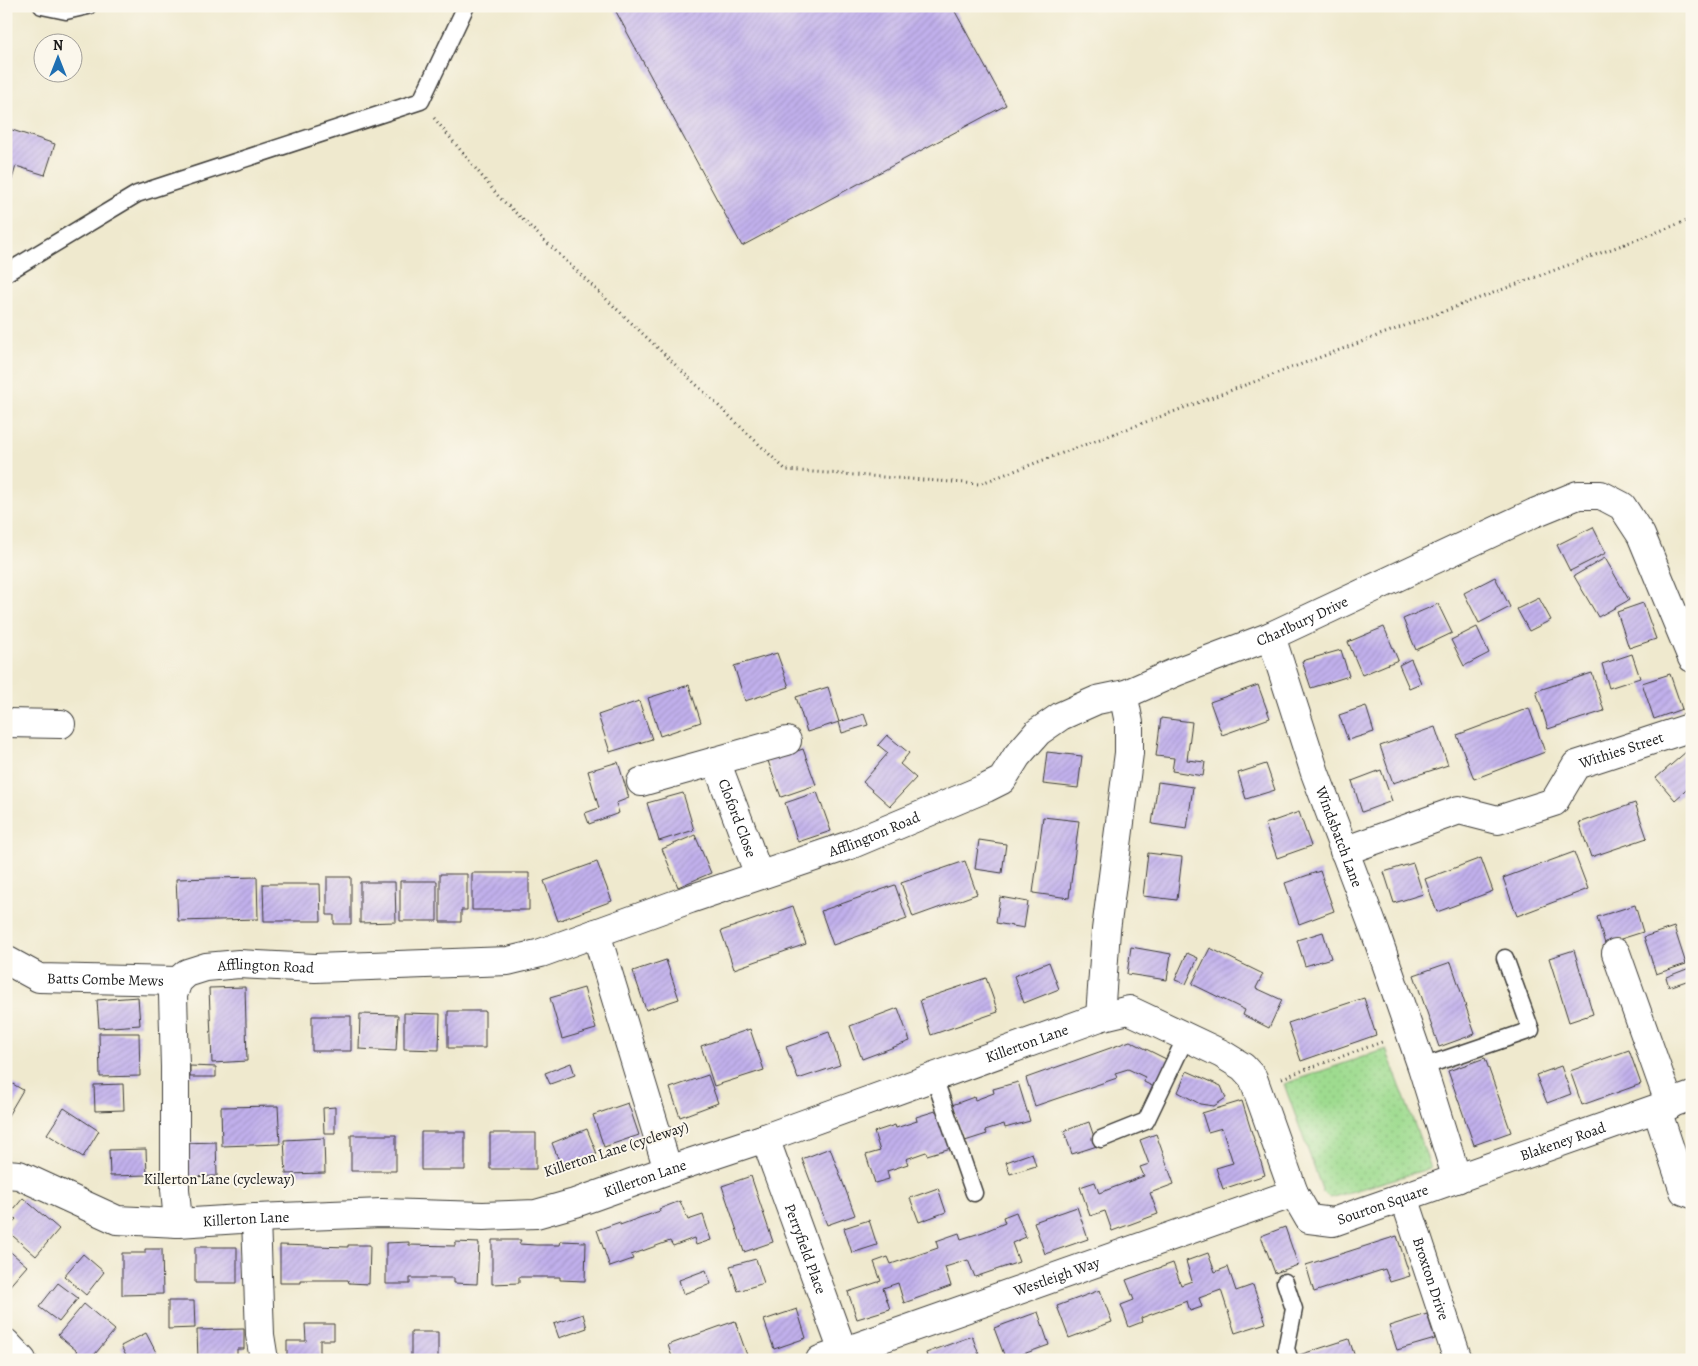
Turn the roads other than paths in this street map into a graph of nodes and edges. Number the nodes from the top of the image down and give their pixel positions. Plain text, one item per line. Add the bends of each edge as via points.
1 (42, 6) edge
2 (88, 6) edge
3 (466, 6) edge
4 (6, 273) edge
5 (1271, 636) junction
6 (1692, 658) edge
7 (1126, 694) junction
8 (6, 723) edge
9 (61, 724) dead end
10 (1692, 727) edge
11 (787, 741) dead end
12 (716, 761) junction
13 (641, 782) dead end
14 (1344, 851) junction
15 (759, 875) junction
16 (596, 933) junction
17 (1616, 953) dead end
18 (1506, 958) dead end
19 (6, 960) edge
20 (178, 982) junction
21 (1100, 1017) junction
22 (1186, 1037) junction
23 (1422, 1067) junction
24 (934, 1077) junction
25 (1254, 1082) joint
26 (1673, 1103) edge
27 (765, 1138) junction
28 (1101, 1139) dead end
29 (668, 1170) junction
30 (6, 1174) edge
31 (1457, 1179) junction
32 (974, 1193) dead end
33 (1294, 1193) junction
34 (1692, 1194) edge
35 (1404, 1197) junction
36 (256, 1218) junction
37 (178, 1223) junction
38 (1285, 1282) dead end
39 (6, 1343) edge
40 (836, 1357) edge
41 (1450, 1358) edge
42 (22, 1360) edge
43 (264, 1360) edge
44 (1290, 1360) edge

1 - 2 lane via 66,11
3 - 4 lane via 420,101 137,194
5 - 6 street, Charlbury Drive via 1554,505 1578,495 1601,495 1622,506 1641,535
5 - 7 street, Charlbury Drive
5 - 14 street, Windsbatch Lane
7 - 15 street, Afflington Road via 1097,700 1061,716 1038,732 1002,780 986,788 850,845
7 - 21 street via 1129,753 1106,930
8 - 9 street
10 - 14 street, Withies Street via 1576,765 1554,802 1498,820 1459,810
11 - 12 street, Cloford Close
12 - 13 street, Cloford Close
12 - 15 street, Cloford Close
14 - 23 street, Windsbatch Lane
15 - 16 street, Afflington Road
16 - 20 street, Afflington Road via 508,961 315,968 239,964 206,967 187,973
16 - 29 street
17 - 26 street
18 - 23 lane via 1531,1030
19 - 20 street, Batts Combe Mews via 39,978
20 - 37 street via 173,995
21 - 22 street, Killerton Lane via 1129,1010
21 - 24 street, Killerton Lane
22 - 25 street, Killerton Lane via 1243,1067
22 - 28 lane via 1146,1122
23 - 31 street
24 - 27 street, Killerton Lane
24 - 32 lane
25 - 33 street, Sourton Square
26 - 31 street, Blakeney Road
26 - 34 street via 1684,1191
27 - 29 street, Killerton Lane
27 - 40 street, Perryfield Place
29 - 36 street, Killerton Lane via 536,1214 382,1213
30 - 37 street, Killerton Lane via 19,1175 117,1220
31 - 35 street, Sourton Square
33 - 35 street, Sourton Square via 1309,1219 1333,1222
33 - 40 street, Westleigh Way
35 - 41 street, Broxton Drive
36 - 37 street, Killerton Lane
36 - 43 street via 260,1335
38 - 44 lane via 1294,1310 1286,1349
39 - 42 street

